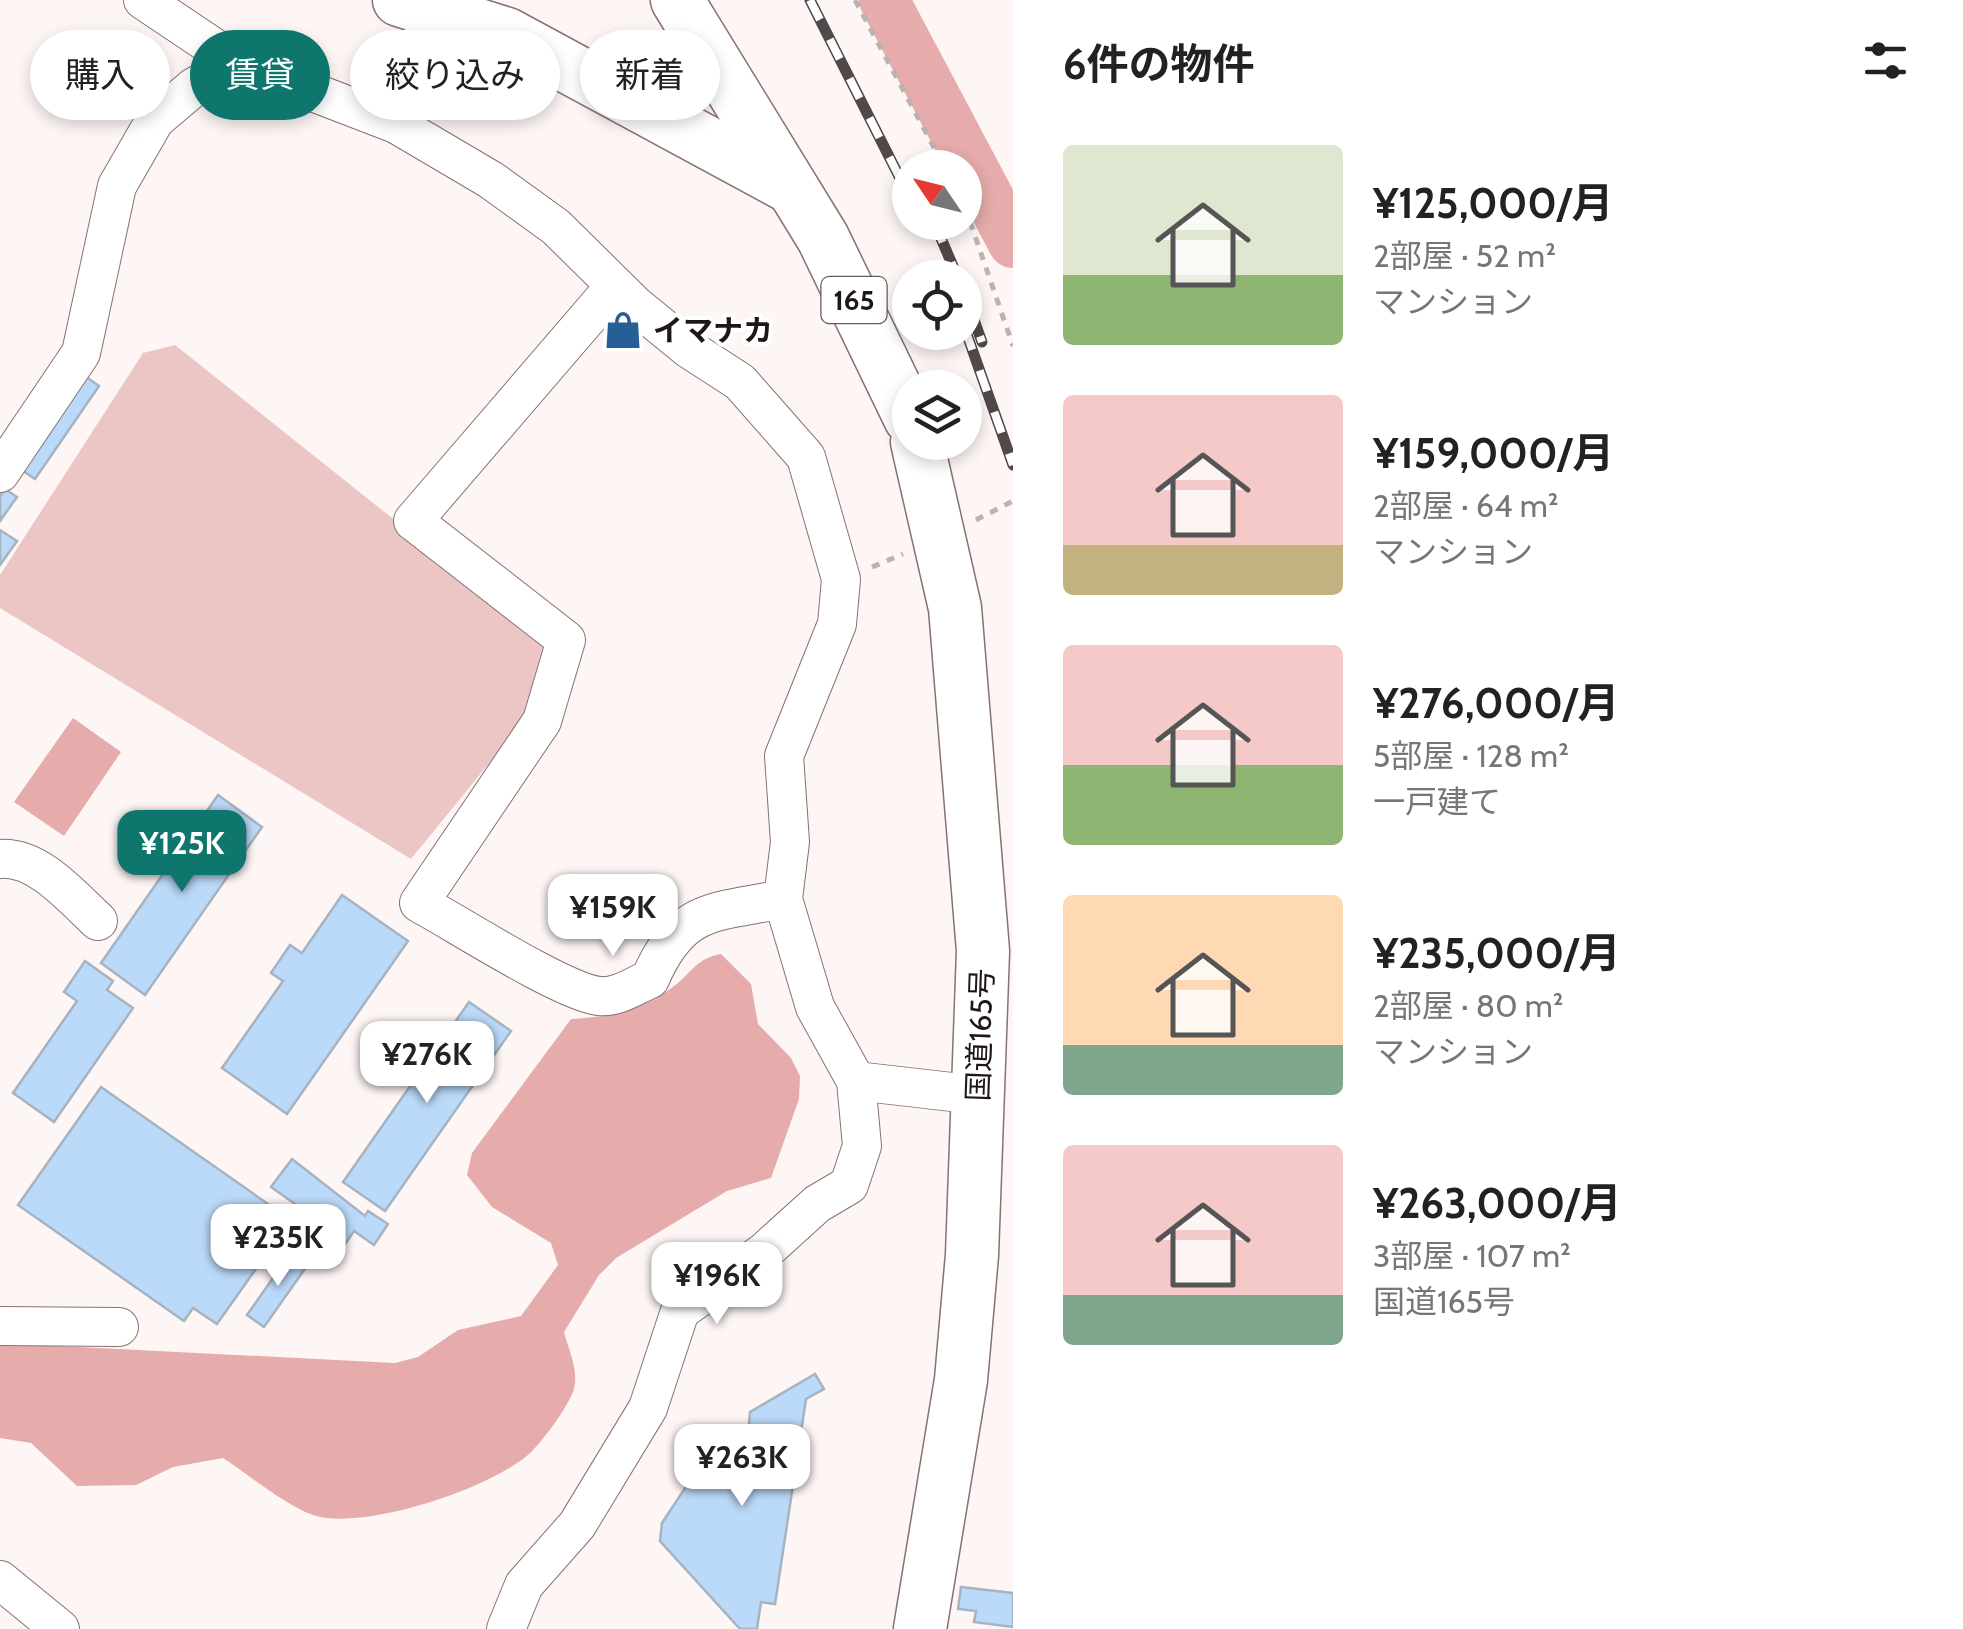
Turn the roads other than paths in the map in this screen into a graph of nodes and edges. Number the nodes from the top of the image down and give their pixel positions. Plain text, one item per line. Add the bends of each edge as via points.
1 (143, 0) edge
2 (677, 0) edge
3 (422, 3) edge
4 (190, 32) edge
5 (190, 90) edge
6 (330, 99) edge
7 (396, 124) junction
8 (789, 186) junction
9 (615, 286) junction
10 (892, 381) edge
11 (11, 437) edge
12 (922, 460) edge
13 (0, 473) edge
14 (0, 860) edge
15 (783, 899) junction
16 (98, 921) dead end
17 (856, 1081) junction
18 (978, 1095) junction
19 (0, 1326) edge
20 (119, 1327) dead end
21 (0, 1580) edge
22 (60, 1629) edge
23 (506, 1629) edge
24 (920, 1629) edge

1 - 4 street
2 - 8 highway, 165
3 - 7 street
3 - 8 highway via 507,34
5 - 11 street via 154,120 118,186 81,353
6 - 7 street
7 - 9 street via 556,227
8 - 10 highway, 165 via 823,238
9 - 15 street via 740,382 806,457 818,488 841,579 837,624 784,756 790,842
9 - 15 street via 413,522 566,640 542,722 419,903 598,996 650,979 661,952 687,921
11 - 13 street
12 - 18 highway, 国道165号 via 956,608 983,950
14 - 16 street via 21,860 41,872
15 - 17 street via 815,1007
17 - 18 street
17 - 23 street via 862,1146 849,1185 680,1311 648,1408 577,1525 524,1585
18 - 24 highway, 国道165号 via 960,1380
19 - 20 street
21 - 22 street

